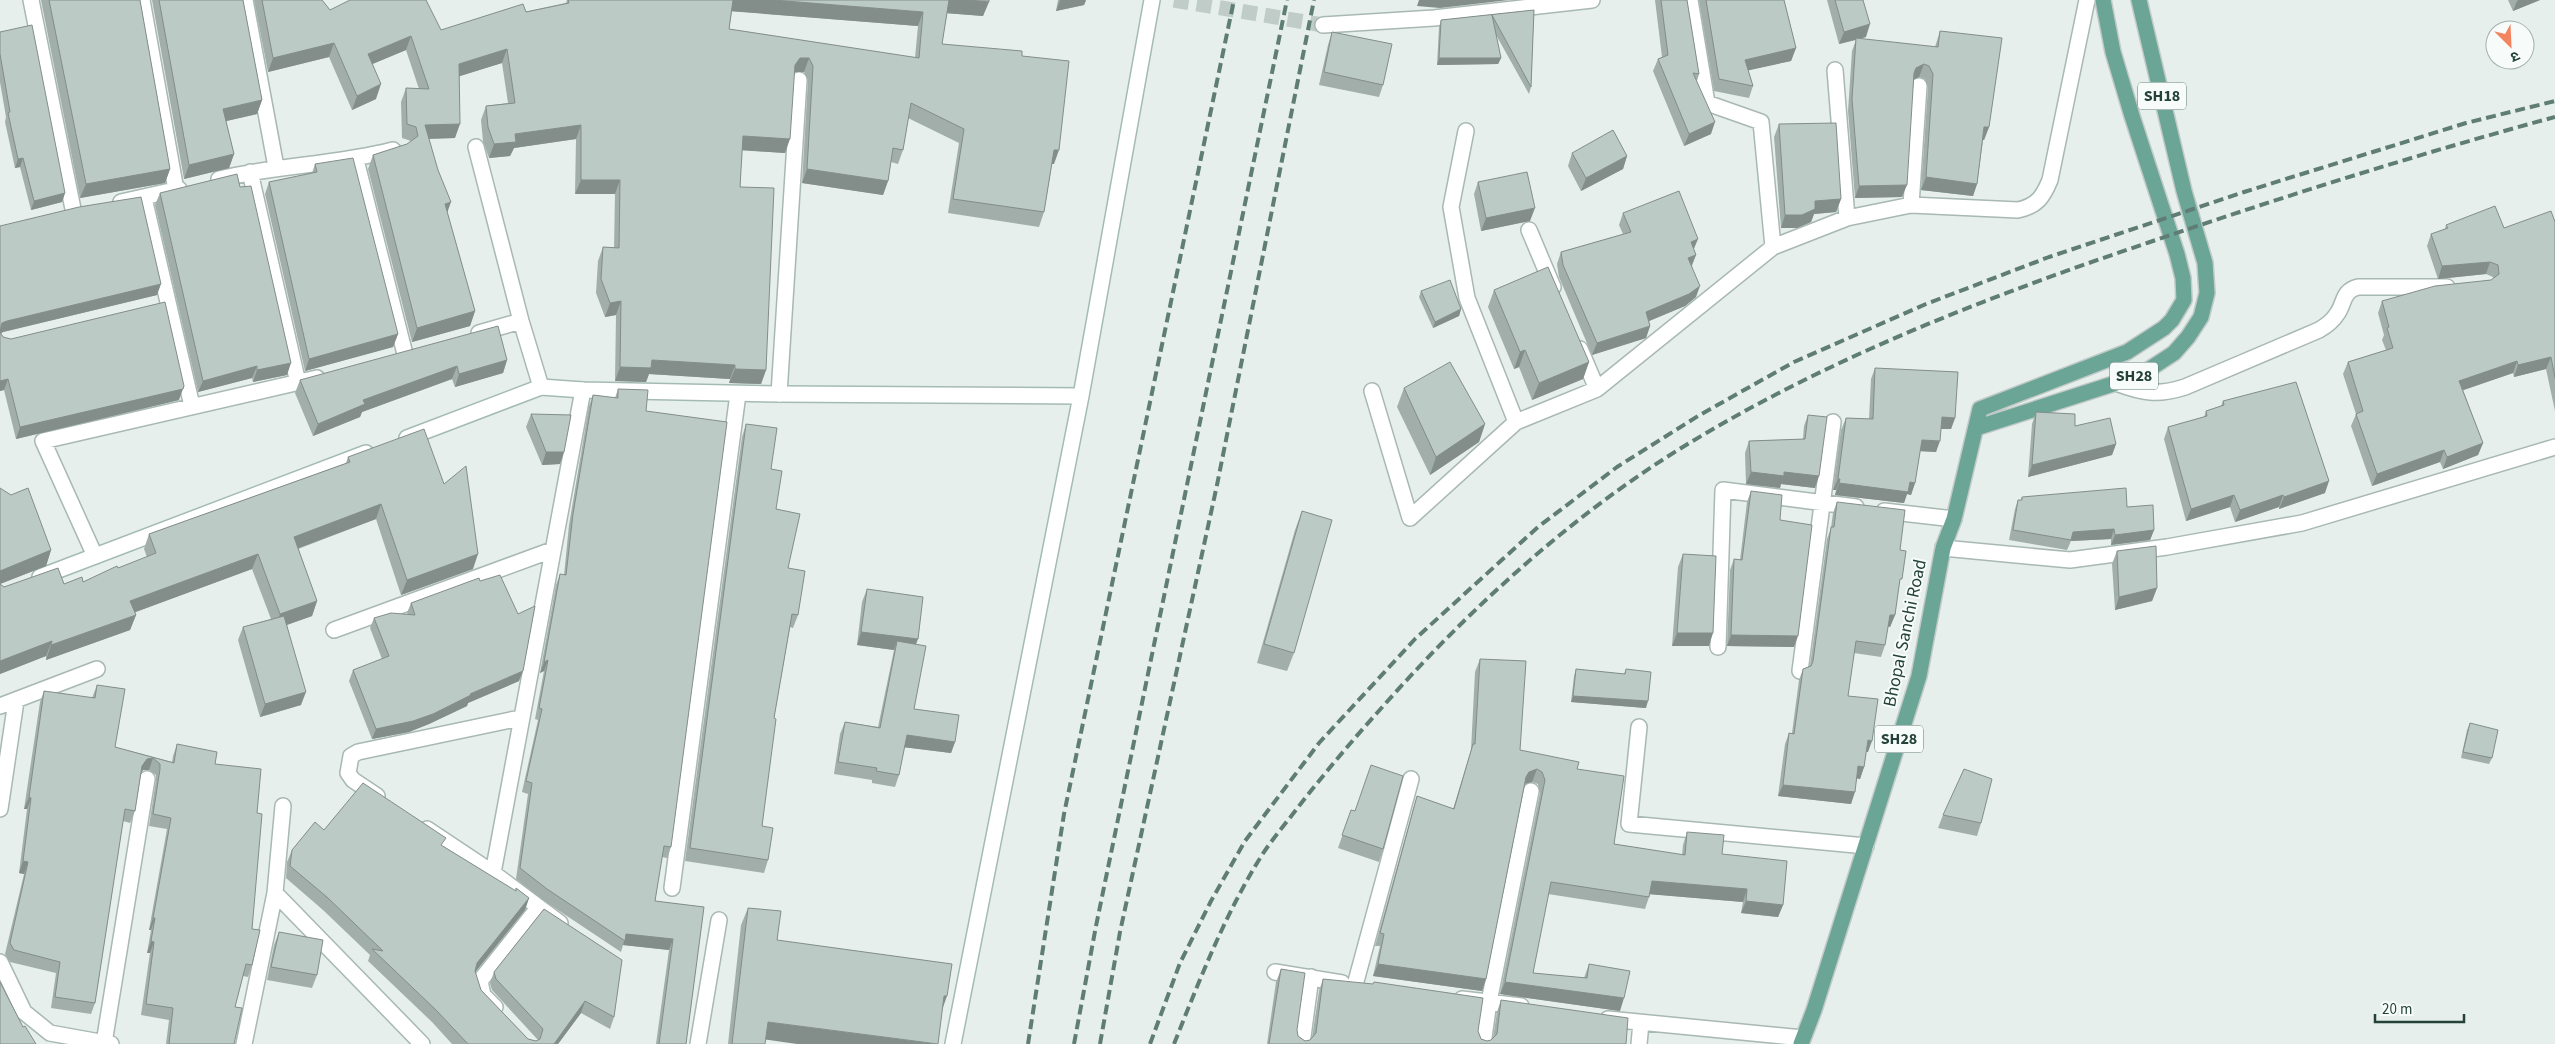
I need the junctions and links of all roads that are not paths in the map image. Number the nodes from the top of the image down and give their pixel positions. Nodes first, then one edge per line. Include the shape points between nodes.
1 (30, 0) edge
2 (142, 0) edge
3 (245, 0) edge
4 (1152, 0) edge
5 (1592, 0) edge
6 (1690, 0) edge
7 (2087, 0) edge
8 (2103, 0) edge
9 (2139, 0) edge
10 (1323, 24) tunnel mouth
11 (1835, 70) dead end
12 (798, 80) edge
13 (1919, 86) dead end
14 (1466, 131) dead end
15 (404, 147) edge
16 (476, 148) dead end
17 (356, 160) junction
18 (276, 167) junction
19 (250, 172) junction
20 (176, 190) junction
21 (144, 198) junction
22 (109, 204) edge
23 (1911, 205) junction
24 (91, 206) edge
25 (73, 209) junction
26 (55, 214) edge
27 (1847, 218) junction
28 (1529, 230) dead end
29 (2199, 244) joint
30 (1773, 247) junction
31 (2466, 285) edge
32 (1559, 301) edge
33 (168, 302) junction
34 (149, 307) edge
35 (521, 320) junction
36 (467, 336) edge
37 (1574, 336) edge
38 (422, 349) edge
39 (404, 354) junction
40 (387, 359) edge
41 (333, 373) edge
42 (298, 383) junction
43 (2116, 383) junction
44 (541, 387) junction
45 (1597, 389) junction
46 (582, 390) junction
47 (1372, 391) dead end
48 (738, 394) junction
49 (779, 394) junction
50 (1081, 396) junction
51 (192, 406) junction
52 (1516, 422) junction
53 (1833, 422) dead end
54 (1976, 428) junction
55 (2555, 447) edge
56 (1823, 503) junction
57 (1954, 519) junction
58 (1943, 548) junction
59 (552, 550) junction
60 (95, 556) junction
61 (26, 583) edge
62 (334, 630) dead end
63 (1718, 646) dead end
64 (97, 669) dead end
65 (1800, 671) dead end
66 (16, 701) junction
67 (0, 706) edge
68 (520, 718) junction
69 (1639, 727) dead end
70 (147, 779) dead end
71 (1411, 779) dead end
72 (1531, 790) dead end
73 (386, 802) edge
74 (283, 806) dead end
75 (0, 810) edge
76 (411, 818) edge
77 (1866, 846) junction
78 (493, 873) junction
79 (672, 888) dead end
80 (275, 893) junction
81 (538, 908) junction
82 (719, 920) dead end
83 (571, 930) edge
84 (0, 962) edge
85 (1275, 972) dead end
86 (1311, 977) junction
87 (1355, 985) junction
88 (1374, 987) edge
89 (1451, 997) edge
90 (1489, 1002) junction
91 (1537, 1009) edge
92 (503, 1016) edge
93 (1594, 1017) edge
94 (1642, 1024) junction
95 (1802, 1041) edge
96 (107, 1043) edge
97 (244, 1044) edge
98 (422, 1044) edge
99 (698, 1044) edge
100 (953, 1044) edge
101 (1302, 1044) edge
102 (1484, 1044) edge
103 (1639, 1044) edge

1 - 25 street
2 - 20 street
3 - 18 street
4 - 50 street
5 - 10 street via 1434,18
6 - 30 street via 1707,103 1761,122
7 - 23 street via 2050,180 2043,195 2032,207 2018,210
8 - 54 main road, Bhopal Sanchi Road via 2113,52 2177,254 2184,300 2164,328 2127,352 1980,409
9 - 29 main road, SH18
11 - 27 street
12 - 49 street
13 - 23 street
14 - 52 street via 1451,207 1465,289
15 - 17 street
16 - 35 street
17 - 18 street
17 - 39 street
18 - 19 street
19 - 20 street
19 - 42 street
20 - 21 street
21 - 22 street
21 - 33 street
23 - 27 street
24 - 25 street
25 - 26 street
27 - 30 street
28 - 32 street
29 - 43 main road, SH28 via 2205,263 2207,293 2201,317 2174,353 2148,370
30 - 45 street
31 - 43 street via 2350,289 2331,323 2185,387 2165,393 2142,392
33 - 34 street
33 - 51 street
35 - 36 street
35 - 44 street
37 - 45 street
38 - 39 street
39 - 40 street
41 - 42 street
42 - 51 street
43 - 54 main road, SH28
44 - 46 street
44 - 60 street
45 - 52 street
46 - 48 street
46 - 59 street
47 - 52 street via 1410,518
48 - 49 street
48 - 79 street
49 - 50 street
50 - 100 street
51 - 60 street via 43,440
53 - 56 street
54 - 57 main road, Bhopal Sanchi Road / SH28
55 - 58 street via 2302,522 2167,547 2070,560
56 - 57 street
56 - 63 street via 1723,490
56 - 65 street
57 - 58 main road, Bhopal Sanchi Road / SH28
58 - 77 main road, Bhopal Sanchi Road / SH28 via 1919,676
59 - 62 street
59 - 68 street
60 - 61 street
64 - 66 street
66 - 67 street
66 - 75 street
68 - 73 street via 351,756 348,773 353,780
68 - 78 street
69 - 77 street via 1629,824
70 - 96 street
71 - 87 street
72 - 90 street
74 - 80 street
76 - 78 street
77 - 95 main road, Bhopal Sanchi Road / SH28
78 - 81 street
80 - 97 street
80 - 98 street
81 - 83 street
81 - 92 street via 480,982 483,995
82 - 99 street
84 - 96 street via 24,1012 50,1033
85 - 86 street
86 - 87 street
86 - 101 street
87 - 88 street
89 - 90 street
90 - 91 street
90 - 102 street
93 - 94 street
94 - 95 street
94 - 103 street

